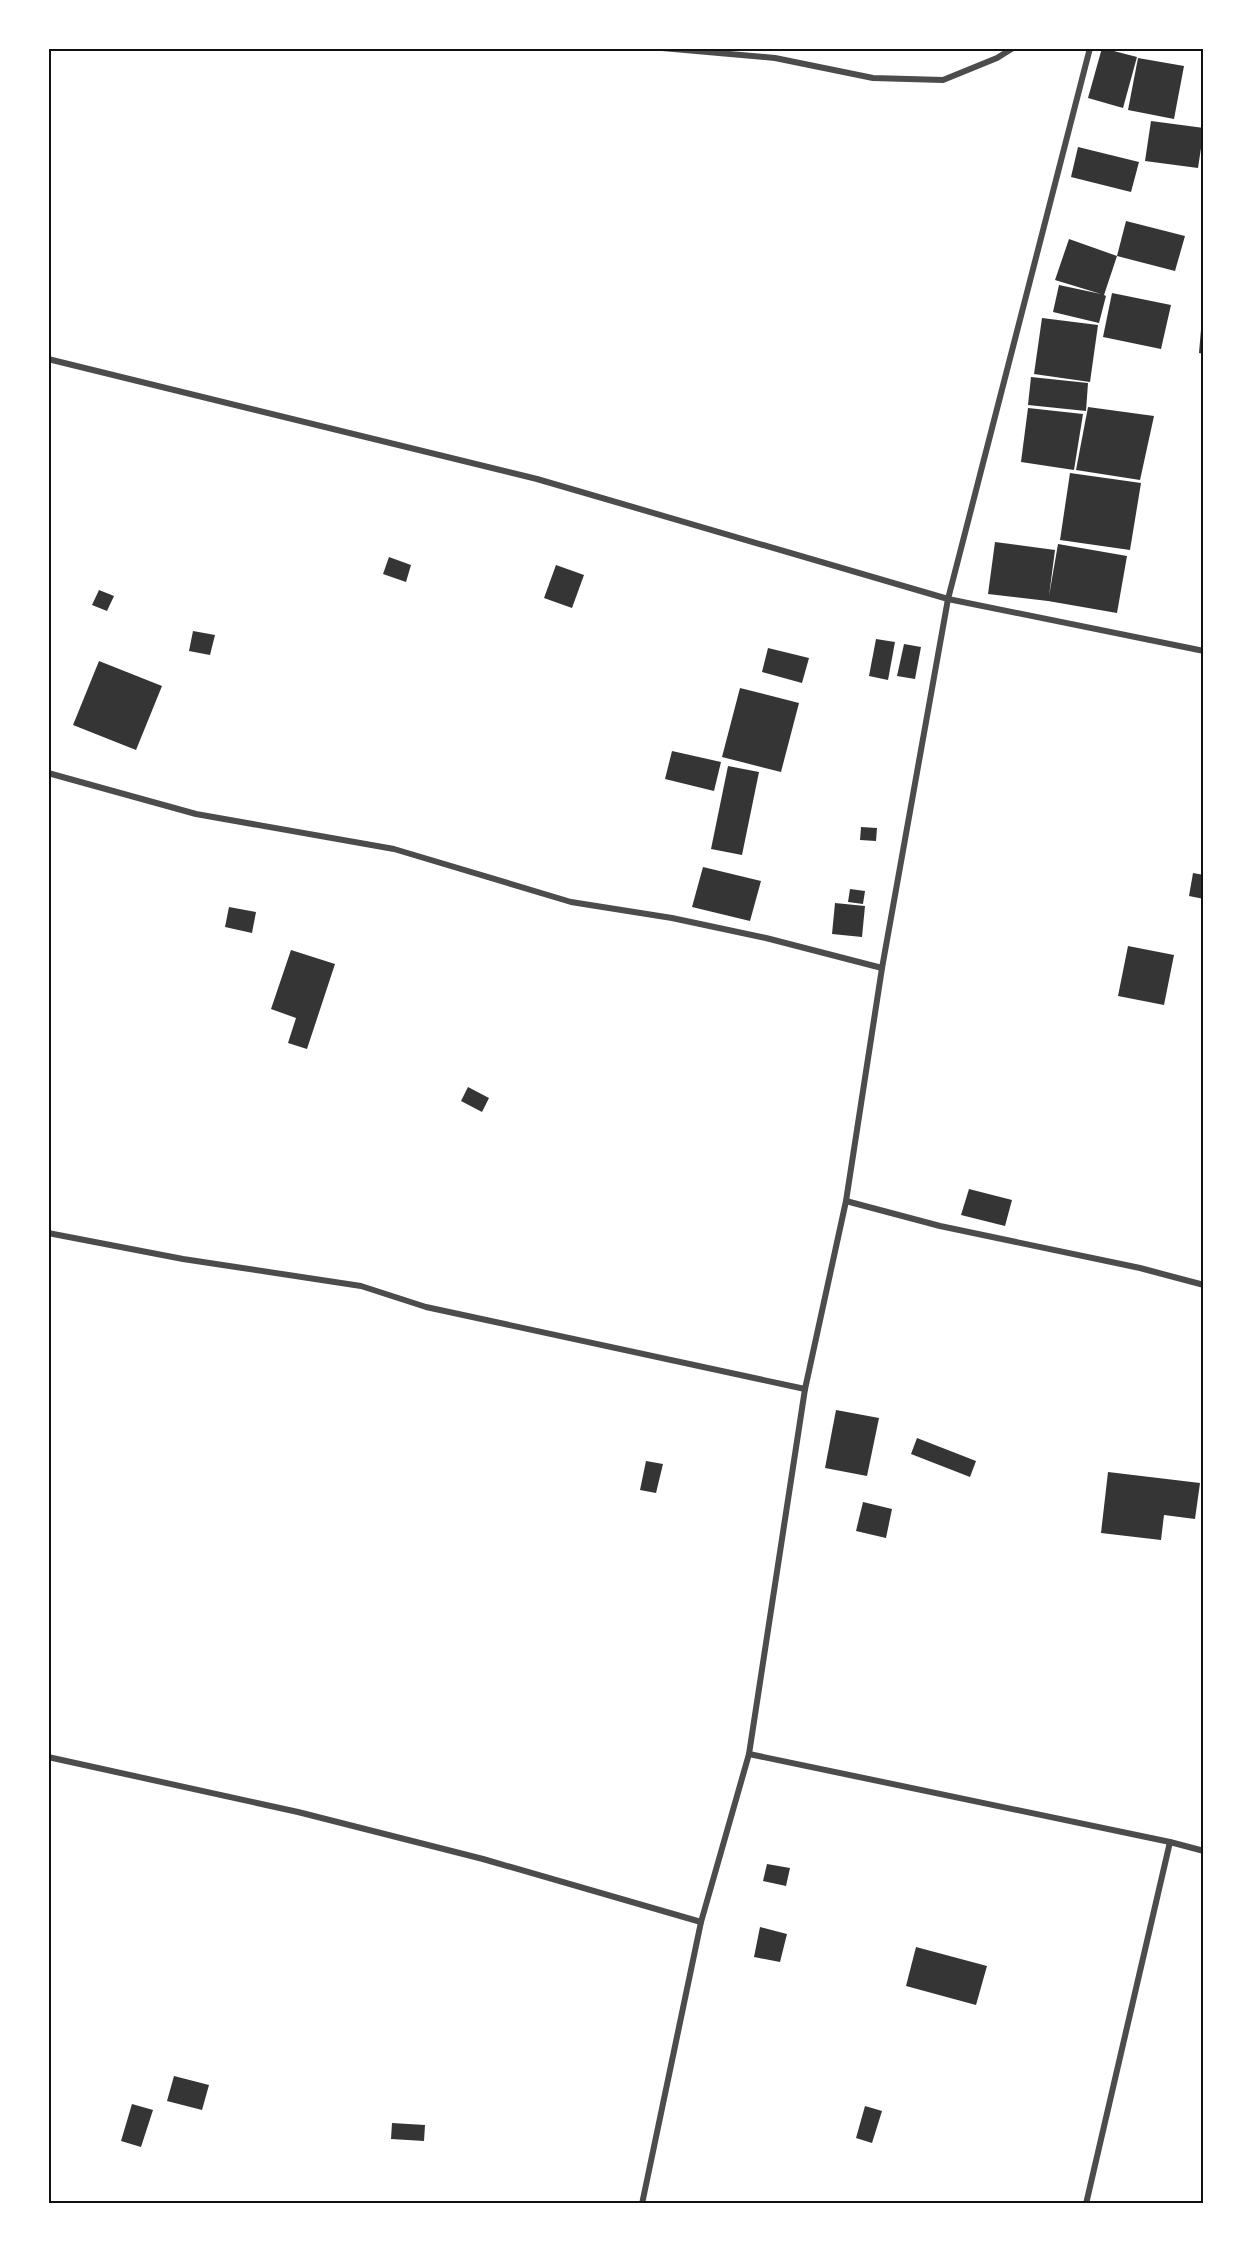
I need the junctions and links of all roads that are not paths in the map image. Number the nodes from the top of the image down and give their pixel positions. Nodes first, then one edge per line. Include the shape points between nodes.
1 (662, 48) edge
2 (1013, 48) edge
3 (1090, 48) edge
4 (48, 359) edge
5 (948, 598) junction
6 (1204, 651) edge
7 (48, 773) edge
8 (882, 968) junction
9 (846, 1201) junction
10 (48, 1233) edge
11 (1204, 1285) edge
12 (805, 1389) junction
13 (749, 1754) junction
14 (48, 1757) edge
15 (1170, 1842) junction
16 (1204, 1851) edge
17 (701, 1922) junction
18 (642, 2204) edge
19 (1086, 2204) edge

1 - 2 street via 775,58 873,78 943,80
3 - 5 street
4 - 5 street via 537,479
5 - 6 street
5 - 8 street
7 - 8 street via 196,814 394,849 571,902 672,918
8 - 9 street
9 - 11 street
9 - 12 street
10 - 12 street via 183,1259 361,1286 426,1307
12 - 13 street
13 - 15 street
13 - 17 street
14 - 17 street via 298,1812 483,1859
15 - 16 street
15 - 19 street
17 - 18 street

